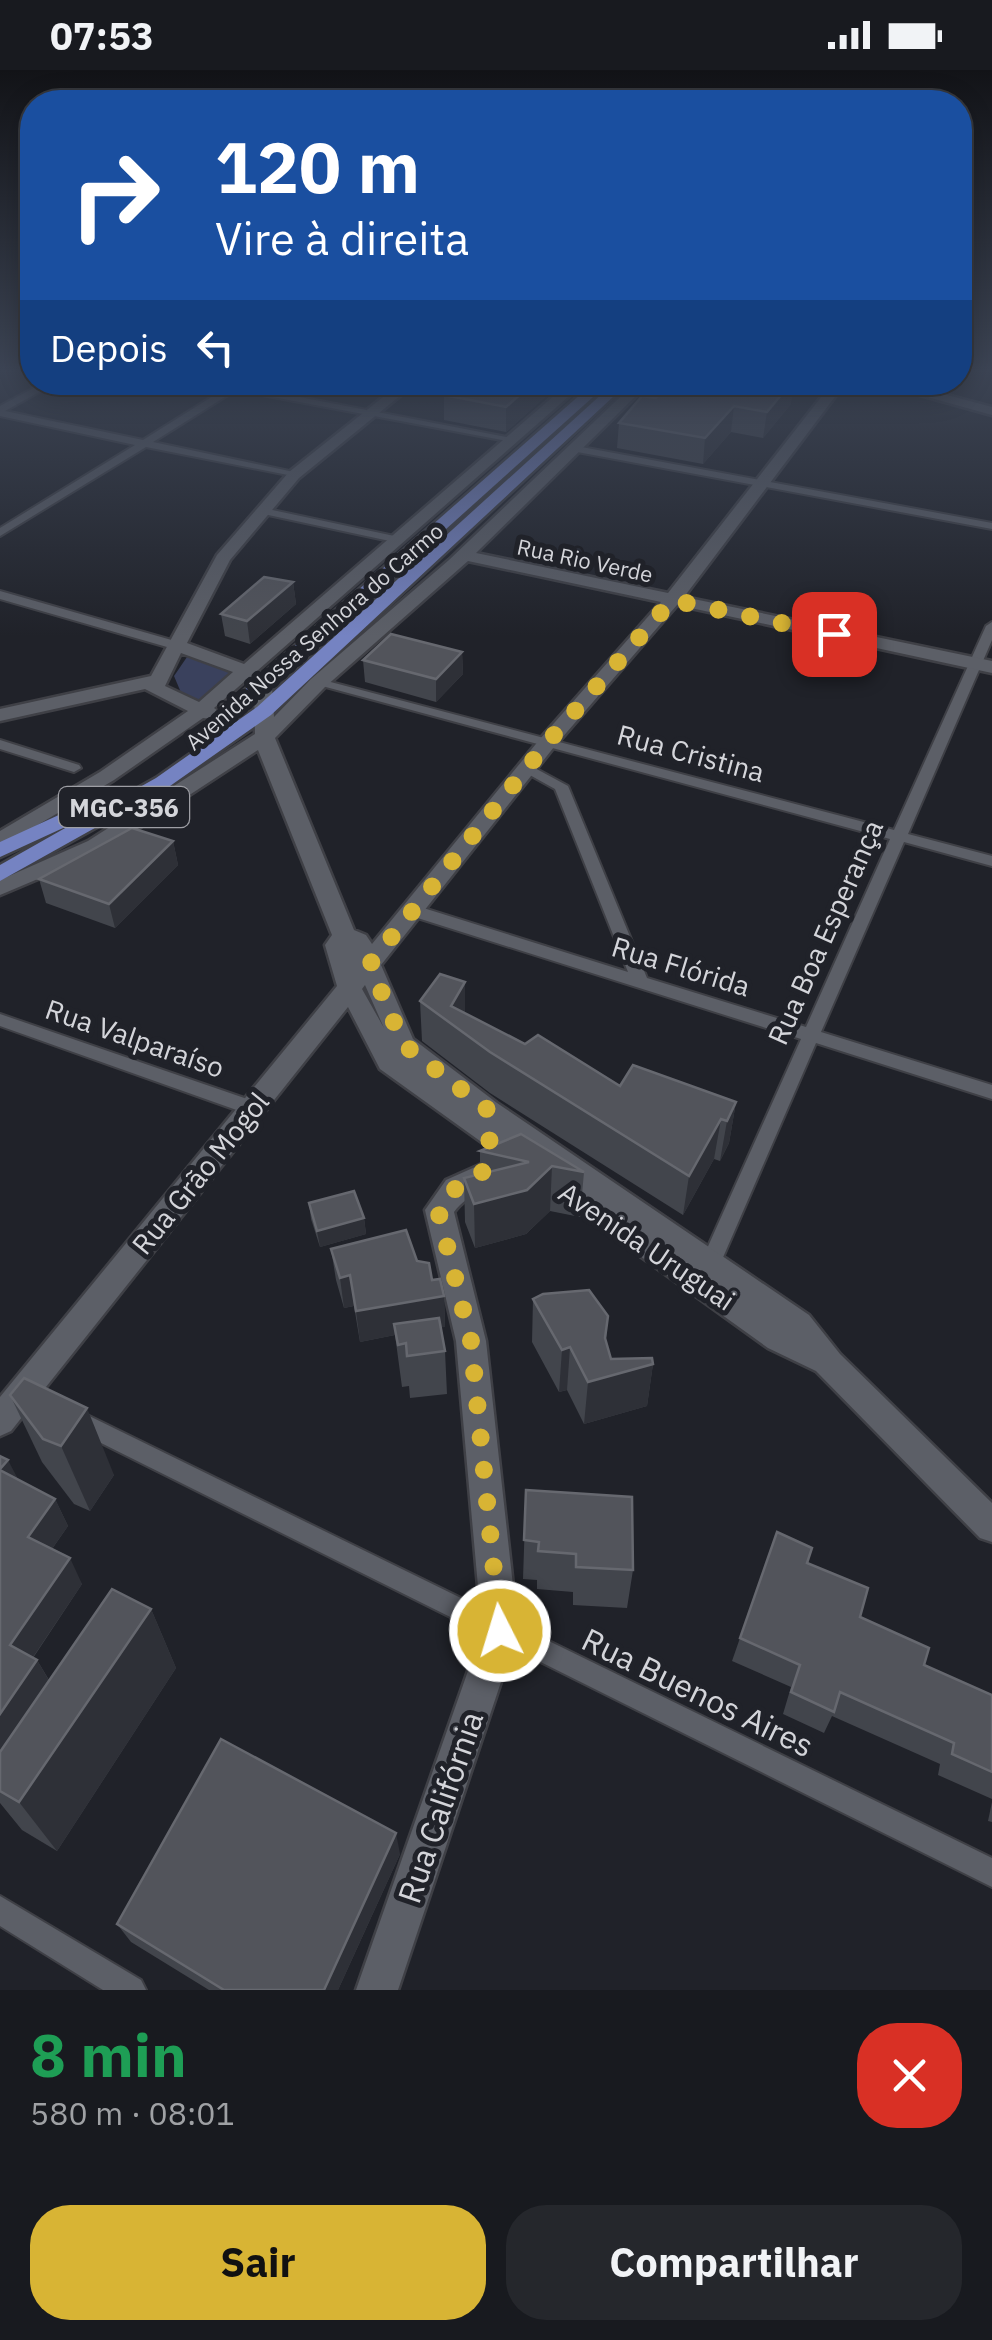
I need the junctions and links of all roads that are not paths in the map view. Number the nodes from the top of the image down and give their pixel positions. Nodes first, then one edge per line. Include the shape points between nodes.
1 (122, 458) edge
2 (214, 458) edge
3 (317, 458) edge
4 (491, 458) edge
5 (519, 458) edge
6 (548, 458) edge
7 (566, 458) edge
8 (626, 458) edge
9 (780, 458) edge
10 (294, 475) junction
11 (762, 481) junction
12 (464, 507) junction
13 (263, 511) junction
14 (992, 526) edge
15 (0, 533) edge
16 (398, 540) junction
17 (416, 550) junction
18 (455, 552) junction
19 (0, 595) edge
20 (392, 597) junction
21 (672, 600) junction
22 (992, 626) edge
23 (181, 653) junction
24 (985, 666) edge
25 (244, 670) junction
26 (318, 683) junction
27 (158, 687) junction
28 (263, 687) junction
29 (203, 708) junction
30 (264, 712) junction
31 (0, 714) edge
32 (231, 724) junction
33 (170, 733) junction
34 (266, 736) junction
35 (547, 743) junction
36 (0, 744) edge
37 (238, 754) junction
38 (276, 765) junction
39 (74, 768) dead end
40 (526, 769) junction
41 (899, 836) junction
42 (0, 840) edge
43 (0, 850) edge
44 (992, 861) edge
45 (0, 874) edge
46 (0, 888) edge
47 (405, 918) junction
48 (351, 937) junction
49 (370, 964) junction
50 (641, 984) junction
51 (350, 988) junction
52 (0, 1020) edge
53 (808, 1033) junction
54 (992, 1092) edge
55 (252, 1108) junction
56 (489, 1124) junction
57 (525, 1163) junction
58 (482, 1173) junction
59 (711, 1262) junction
60 (829, 1364) junction
61 (30, 1397) edge
62 (0, 1420) edge
63 (992, 1526) edge
64 (500, 1631) junction
65 (992, 1872) edge
66 (0, 1910) edge
67 (131, 1990) edge
68 (377, 1990) edge

1 - 15 street
2 - 10 street
3 - 10 street
4 - 16 street, Avenida Nossa Senhora do Carmo / MGC-356
5 - 12 main road, Avenida Nossa Senhora do Carmo / MGC-356
6 - 18 main road, Avenida Nossa Senhora do Carmo / MGC-356
7 - 18 street, Avenida Nossa Senhora do Carmo / MGC-356
8 - 11 street
9 - 11 street, Rua Grão Mogol
10 - 13 street
11 - 14 street
11 - 21 street, Rua Grão Mogol
12 - 17 main road, Avenida Nossa Senhora do Carmo / MGC-356
12 - 18 main road via 442,538
13 - 16 street
13 - 23 street via 223,558
16 - 17 main road
16 - 25 street, Avenida Nossa Senhora do Carmo / MGC-356
17 - 20 main road via 416,561
17 - 28 main road, Avenida Nossa Senhora do Carmo / MGC-356
18 - 20 main road, Avenida Nossa Senhora do Carmo / MGC-356
18 - 21 street, Rua Rio Verde
18 - 26 street, Avenida Nossa Senhora do Carmo / MGC-356
19 - 23 street
20 - 30 main road, Avenida Nossa Senhora do Carmo / MGC-356
21 - 24 street, Rua Rio Verde
21 - 35 street, Rua Grão Mogol
22 - 24 street, Rua Boa Esperança
23 - 25 street
23 - 27 street
24 - 41 street, Rua Boa Esperança
25 - 28 street
25 - 29 street, Avenida Nossa Senhora do Carmo / MGC-356
26 - 34 street, Avenida Nossa Senhora do Carmo / MGC-356
26 - 35 street, Rua Cristina
27 - 29 street
27 - 31 street
27 - 33 street via 175,721
28 - 30 street, Avenida Uruguai
28 - 32 main road, Avenida Nossa Senhora do Carmo / MGC-356
29 - 32 street
29 - 33 street, Avenida Nossa Senhora do Carmo / MGC-356
30 - 32 main road, Avenida Nossa Senhora do Carmo / MGC-356
30 - 34 street, Avenida Uruguai
32 - 34 street
32 - 43 main road, Avenida Nossa Senhora do Carmo / MGC-356 via 149,775
32 - 45 main road, Avenida Nossa Senhora do Carmo / MGC-356 via 134,800
33 - 42 street, Avenida Nossa Senhora do Carmo / MGC-356
34 - 37 street, Avenida Nossa Senhora do Carmo / MGC-356
34 - 38 street, Avenida Uruguai
35 - 40 street, Rua Grão Mogol
35 - 41 street, Rua Cristina
36 - 39 street
37 - 38 street via 260,754
37 - 46 street, Avenida Nossa Senhora do Carmo / MGC-356 via 96,846
38 - 48 street, Avenida Uruguai
40 - 47 street, Rua Grão Mogol
40 - 50 street via 561,786
41 - 44 street, Rua Cristina
41 - 53 street, Rua Boa Esperança
47 - 48 street
47 - 49 street, Rua Grão Mogol
47 - 50 street, Rua Flórida
48 - 49 street, Avenida Uruguai
48 - 51 street, Avenida Uruguai via 337,945
49 - 51 street, Rua Grão Mogol
49 - 56 street, Avenida Uruguai via 403,1044
50 - 53 street, Rua Flórida
51 - 55 street, Rua Grão Mogol
51 - 56 street, Avenida Uruguai via 388,1062
52 - 55 street, Rua Valparaíso
53 - 54 street, Rua Flórida
53 - 59 street, Rua Boa Esperança
55 - 61 street, Rua Grão Mogol
56 - 57 street, Avenida Uruguai
56 - 58 street
56 - 59 street, Avenida Uruguai
57 - 58 street
57 - 60 street, Avenida Uruguai via 778,1339
58 - 64 street, Rua Califórnia via 456,1188 438,1210 471,1341
59 - 60 street, Avenida Uruguai via 798,1324
60 - 63 street, Avenida Uruguai
61 - 62 street, Rua Grão Mogol
61 - 64 street, Rua Buenos Aires
64 - 65 street, Rua Buenos Aires
64 - 68 street, Rua Califórnia
66 - 67 street

